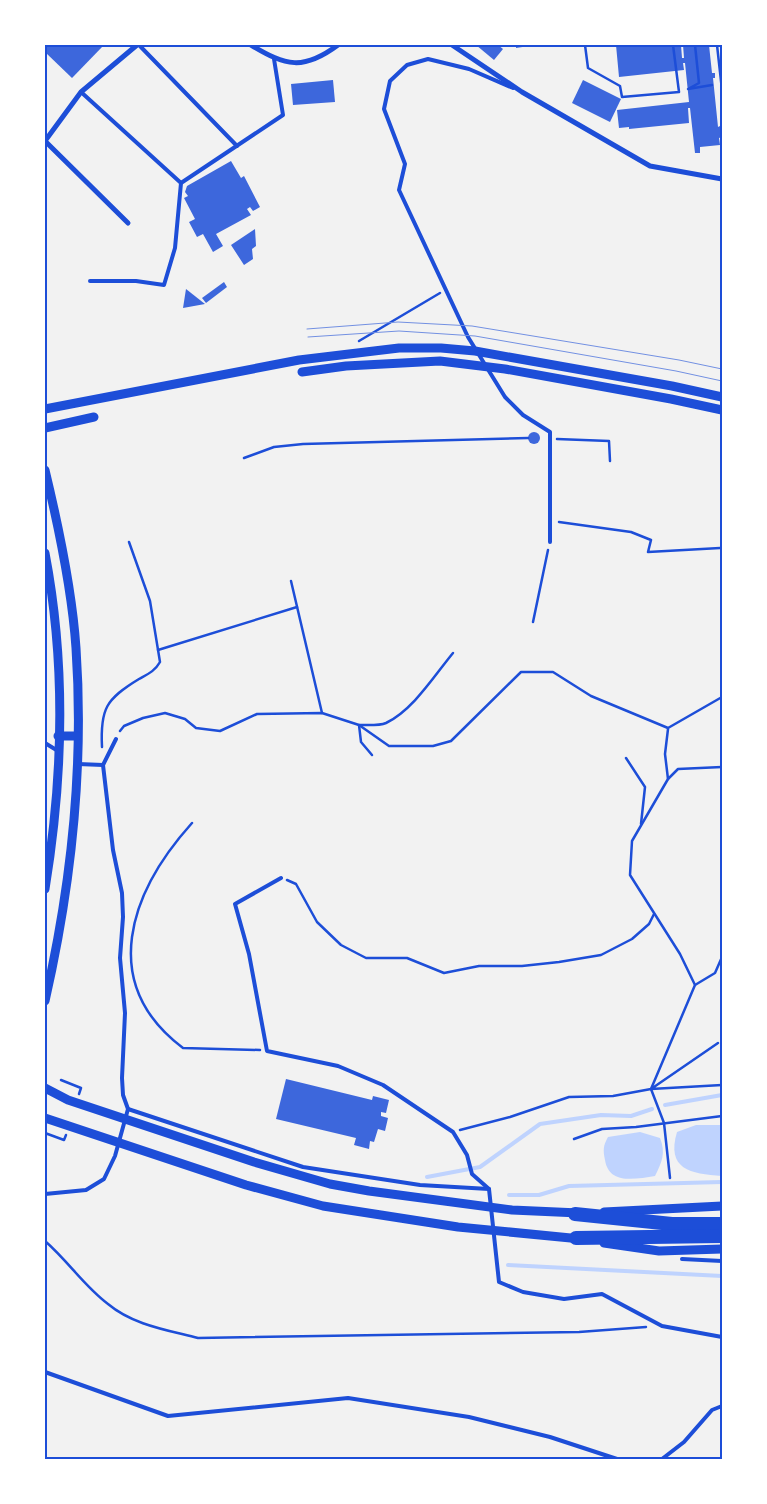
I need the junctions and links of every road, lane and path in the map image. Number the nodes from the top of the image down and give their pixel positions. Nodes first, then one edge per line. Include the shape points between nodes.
1 (138, 45) edge
2 (251, 45) edge
3 (338, 45) edge
4 (452, 45) edge
5 (585, 45) edge
6 (673, 45) edge
7 (695, 45) edge
8 (717, 45) edge
9 (274, 59) junction
10 (712, 85) dead end
11 (722, 90) edge
12 (81, 92) junction
13 (522, 92) junction
14 (46, 141) edge
15 (237, 146) junction
16 (722, 179) edge
17 (181, 183) junction
18 (128, 223) dead end
19 (90, 281) dead end
20 (446, 290) junction
21 (354, 344) dead end
22 (302, 372) dead end
23 (722, 397) edge
24 (45, 409) edge
25 (722, 410) edge
26 (94, 417) dead end
27 (45, 428) edge
28 (528, 438) dead end
29 (550, 439) junction
30 (244, 458) dead end
31 (610, 460) dead end
32 (45, 470) edge
33 (550, 521) junction
34 (129, 542) dead end
35 (550, 542) joint
36 (720, 548) dead end
37 (45, 553) edge
38 (291, 581) dead end
39 (297, 606) junction
40 (533, 622) dead end
41 (158, 650) junction
42 (453, 653) dead end
43 (722, 697) edge
44 (322, 713) junction
45 (359, 725) junction
46 (668, 728) junction
47 (58, 736) junction
48 (77, 736) junction
49 (116, 739) joint
50 (45, 743) edge
51 (58, 751) junction
52 (372, 755) dead end
53 (626, 758) dead end
54 (76, 764) junction
55 (104, 766) junction
56 (722, 767) edge
57 (668, 780) junction
58 (192, 823) dead end
59 (641, 826) junction
60 (281, 878) joint
61 (45, 890) edge
62 (654, 914) junction
63 (722, 956) edge
64 (695, 985) junction
65 (45, 1001) edge
66 (718, 1043) dead end
67 (266, 1051) junction
68 (60, 1080) dead end
69 (722, 1085) edge
70 (45, 1088) edge
71 (81, 1088) dead end
72 (651, 1089) junction
73 (128, 1109) junction
74 (722, 1116) edge
75 (45, 1118) edge
76 (664, 1123) junction
77 (453, 1132) junction
78 (45, 1133) edge
79 (574, 1139) dead end
80 (64, 1140) dead end
81 (670, 1178) dead end
82 (489, 1189) junction
83 (45, 1194) edge
84 (722, 1206) edge
85 (575, 1214) junction
86 (722, 1224) edge
87 (722, 1236) edge
88 (576, 1238) junction
89 (45, 1241) edge
90 (722, 1249) edge
91 (682, 1259) dead end
92 (722, 1261) edge
93 (662, 1326) junction
94 (722, 1338) edge
95 (45, 1372) edge
96 (722, 1406) edge
97 (617, 1459) edge
98 (662, 1459) edge

1 - 12 street
1 - 15 lane
2 - 9 street
3 - 9 street via 317,59 295,64
4 - 13 street
5 - 6 path via 588,68 620,86 622,97 628,97 679,92
7 - 10 path via 699,83 688,89
8 - 11 path
9 - 15 lane via 282,115
12 - 14 street
12 - 17 lane
13 - 16 street via 650,166
13 - 20 lane via 469,70 428,59 407,65 390,81 384,109 405,164 398,190
14 - 18 street
15 - 17 lane
17 - 19 lane via 175,248 164,286 136,281
20 - 21 path
20 - 29 lane via 468,337 505,396 523,415 550,432
22 - 25 street via 416,361 474,365
23 - 24 street via 475,351 399,348 344,354
26 - 27 street
28 - 30 path via 303,444 274,447
29 - 31 path via 609,442
29 - 33 lane
32 - 48 street via 76,648
33 - 35 lane
33 - 36 path via 631,532 651,540 648,552
34 - 41 path via 150,601
35 - 40 path
37 - 47 street via 58,649
38 - 39 path
39 - 41 path
39 - 44 path
41 - 55 path via 160,662 155,669 116,695 103,713
42 - 45 path via 396,716 384,724
43 - 46 path
44 - 45 path
44 - 49 path via 258,714 220,731 196,728 185,719 165,713 124,726
45 - 46 path via 389,746 433,746 451,740 520,672 554,672 591,696
45 - 52 path via 361,742
46 - 57 path via 664,754
47 - 48 street
47 - 51 street
48 - 54 street
49 - 55 lane
50 - 51 lane
51 - 61 street via 56,803
53 - 59 path via 645,787
54 - 55 lane
54 - 65 street via 68,866
55 - 73 lane via 113,850 122,893 120,958 125,1013 122,1078
56 - 57 path via 678,769
57 - 59 path
58 - 67 path via 175,842 135,919 130,956 138,996 153,1022 183,1048
59 - 62 path via 632,841 630,875
60 - 62 path via 296,884 317,922 341,945 366,958 407,958 444,973 479,966 522,966 601,955 632,939 649,924
60 - 67 lane via 235,904 249,954
62 - 64 path via 680,954
63 - 64 path via 715,973
64 - 72 path
66 - 72 path
67 - 77 lane via 338,1066 383,1085
68 - 71 path
69 - 72 path
70 - 85 street via 68,1100 330,1184 512,1210
72 - 76 path
72 - 77 path via 613,1096 569,1097
73 - 82 lane via 303,1167 420,1185
73 - 83 lane via 115,1156 104,1179 86,1190
74 - 76 path
75 - 88 street via 246,1185 323,1206 458,1227
76 - 79 path via 602,1128
76 - 81 path
77 - 82 lane via 467,1156 472,1174
78 - 80 path
82 - 93 lane via 499,1282 523,1292 564,1299 602,1294
84 - 85 street
85 - 86 highway via 672,1224
87 - 88 highway
88 - 90 street via 659,1251
89 - 93 path via 109,1306 140,1323 198,1338 579,1332
91 - 92 lane
93 - 94 lane
95 - 97 lane via 168,1416 348,1398 469,1417 550,1437
96 - 98 lane via 712,1410 684,1442

